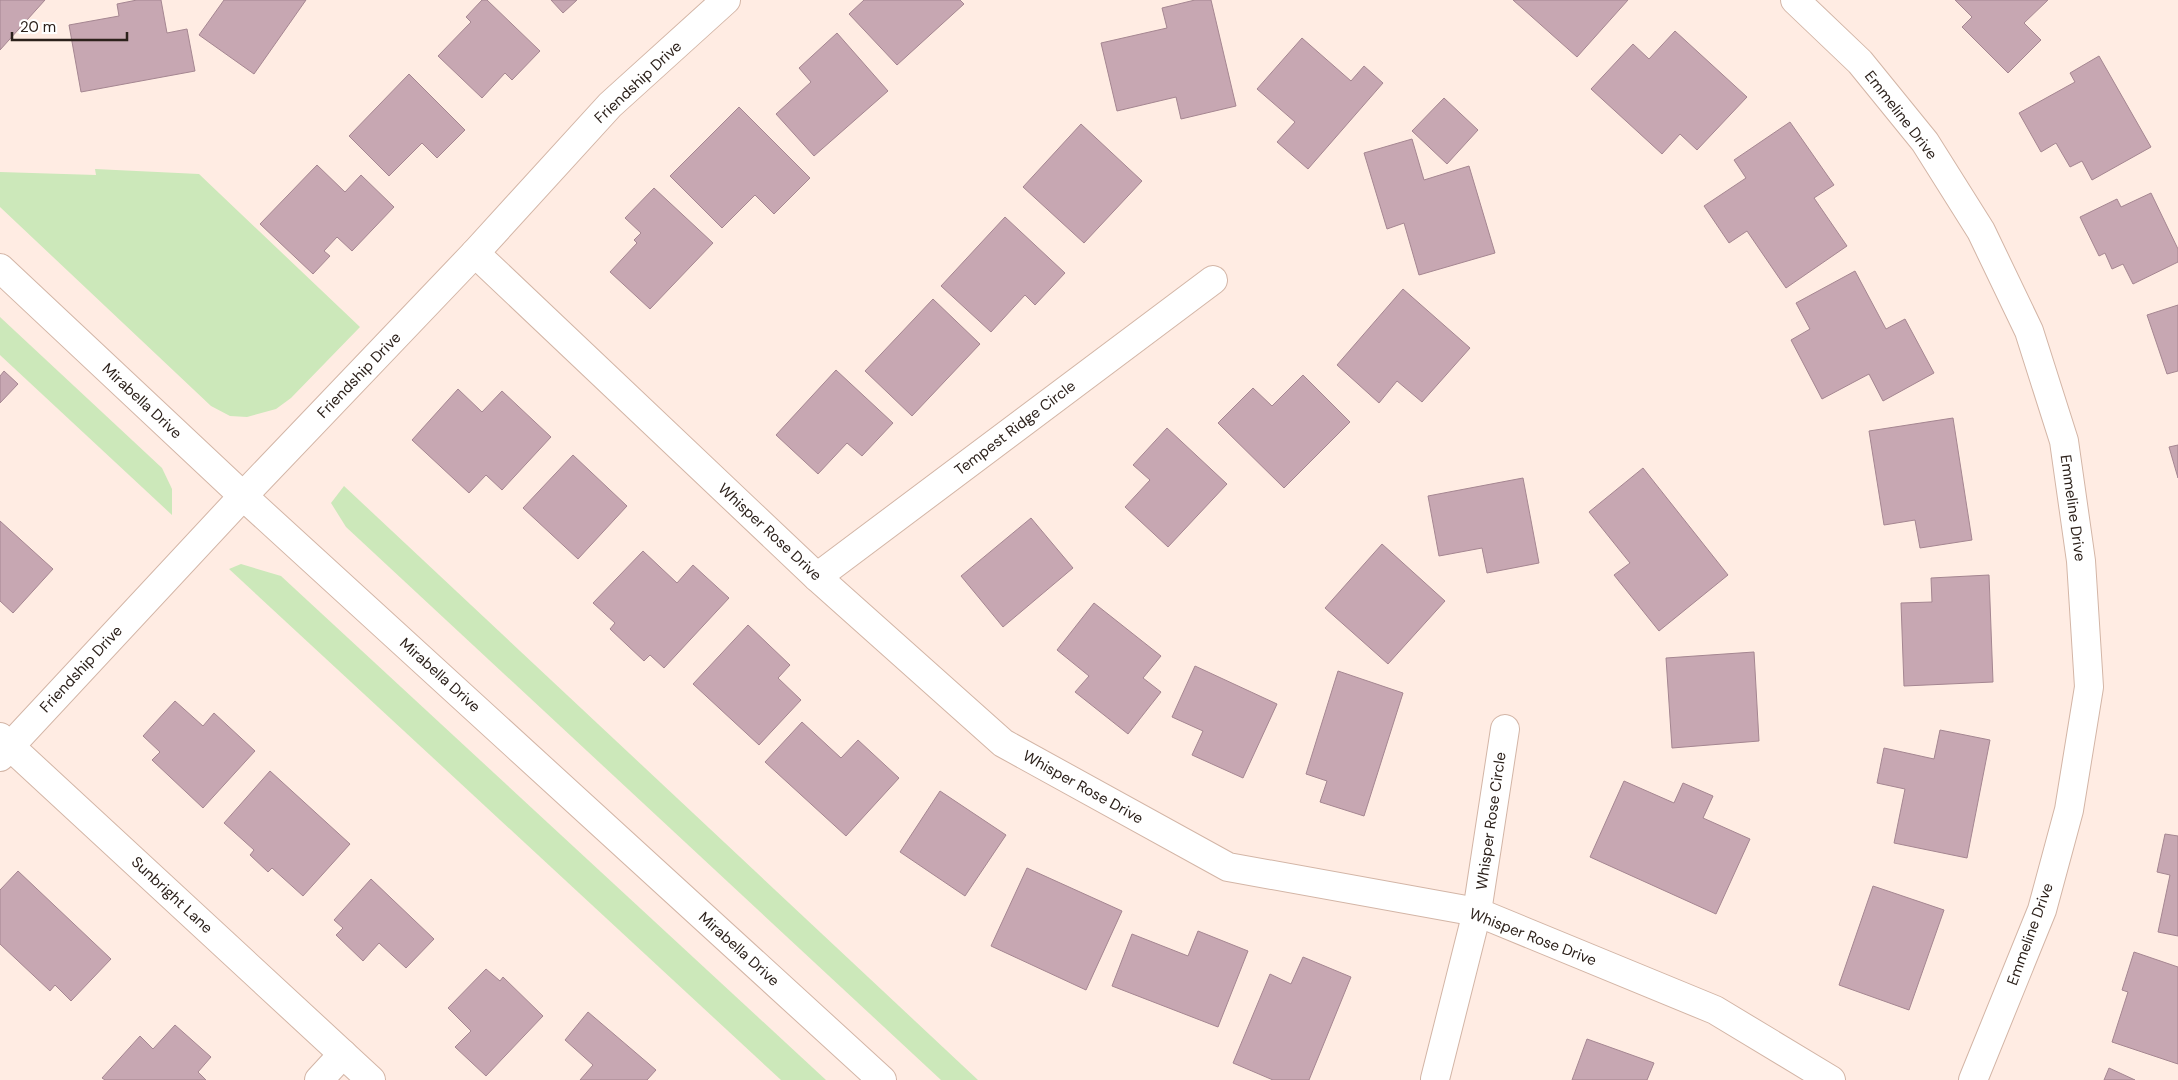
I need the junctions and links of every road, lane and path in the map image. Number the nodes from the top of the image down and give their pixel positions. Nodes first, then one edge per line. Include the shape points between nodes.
1 (726, 0) edge
2 (1795, 0) edge
3 (474, 253) junction
4 (0, 268) edge
5 (1214, 280) dead end
6 (243, 496) junction
7 (817, 577) junction
8 (1504, 729) dead end
9 (3, 747) edge
10 (1477, 912) junction
11 (343, 1054) junction
12 (1435, 1079) edge
13 (319, 1080) edge
14 (372, 1080) edge
15 (882, 1080) edge
16 (1831, 1080) edge
17 (1973, 1080) edge

1 - 3 street, Friendship Drive via 610,105
2 - 17 street, Emmeline Drive via 1860,62 1925,142 1981,231 2030,332 2064,441 2081,561 2089,686 2069,810 2042,910
3 - 6 street, Friendship Drive
3 - 7 street, Whisper Rose Drive
4 - 6 street, Mirabella Drive
5 - 7 street, Tempest Ridge Circle
6 - 9 street, Friendship Drive
6 - 15 street, Mirabella Drive
7 - 10 street, Whisper Rose Drive via 1003,743 1228,867
8 - 10 street, Whisper Rose Circle
9 - 11 street, Sunbright Lane
10 - 12 street, Whisper Rose Circle
10 - 16 street, Whisper Rose Drive via 1715,1010
11 - 13 street
11 - 14 street, Sunbright Lane

